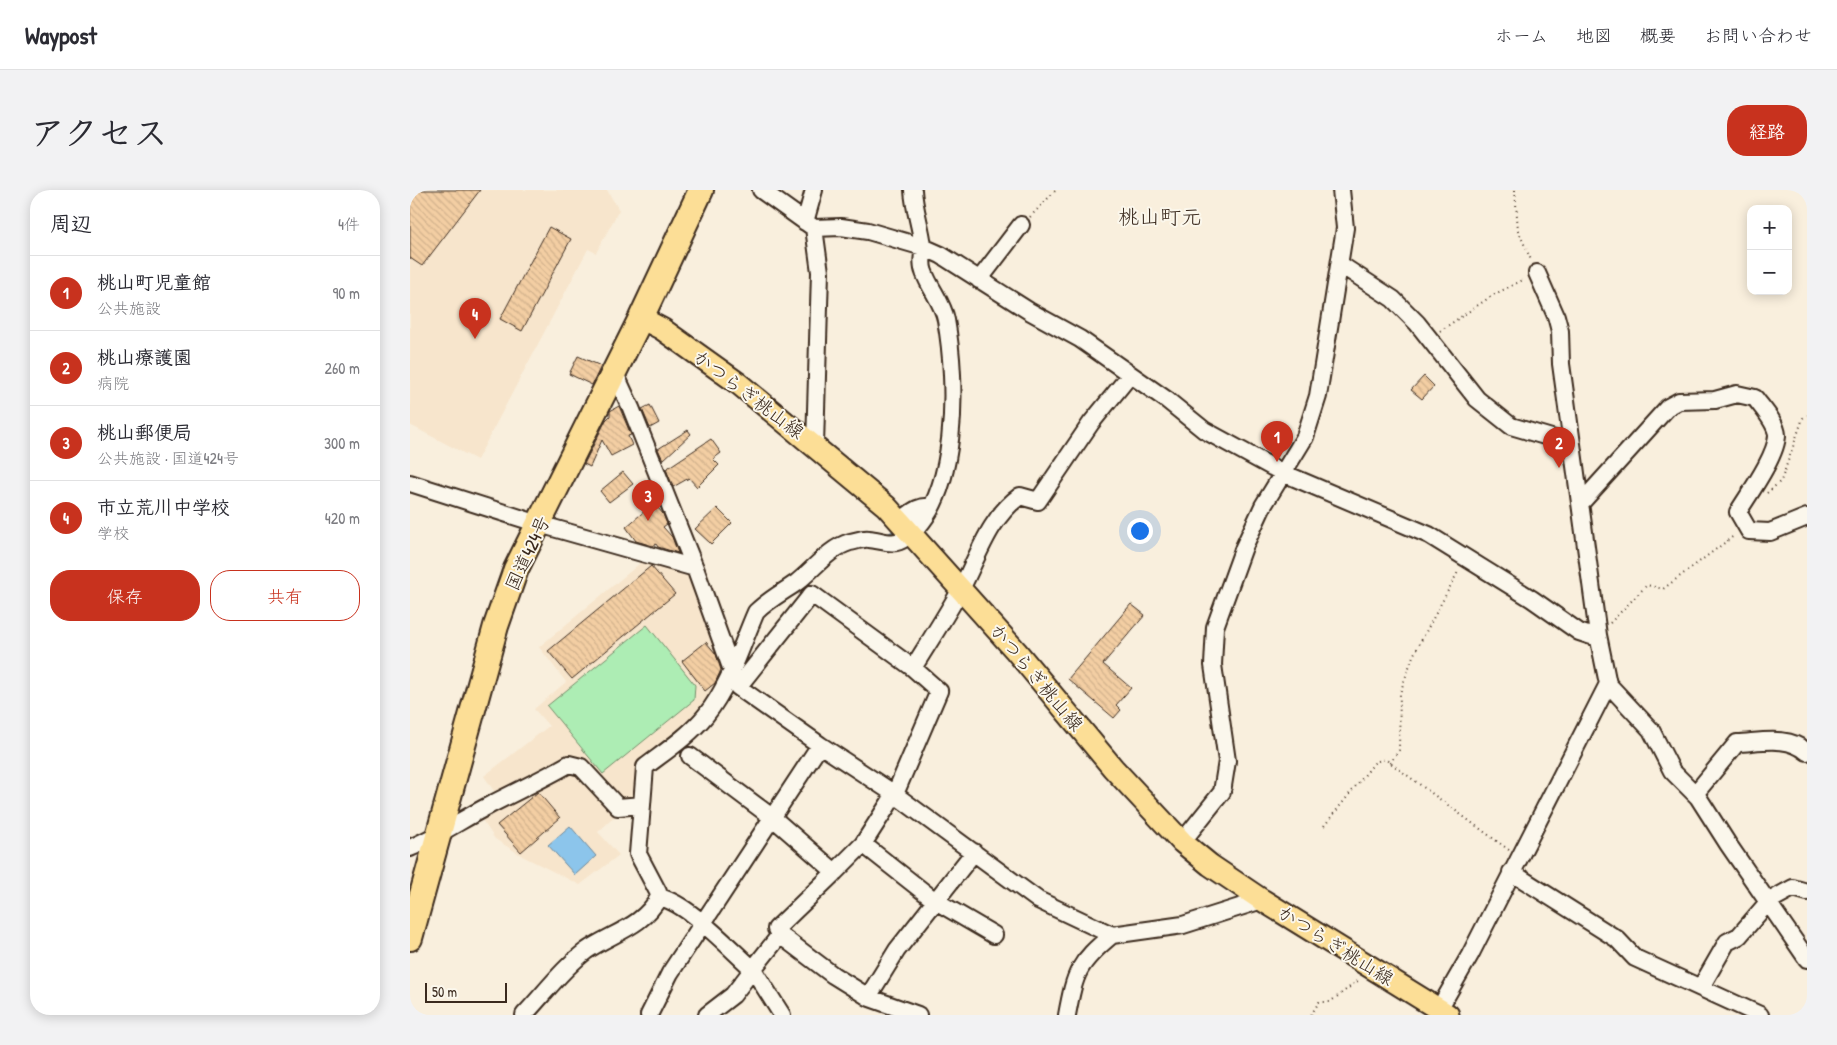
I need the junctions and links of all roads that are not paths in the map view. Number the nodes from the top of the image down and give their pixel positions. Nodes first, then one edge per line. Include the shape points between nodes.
1 (701, 190) edge
2 (761, 190) edge
3 (814, 190) edge
4 (913, 190) edge
5 (1340, 190) edge
6 (810, 225) junction
7 (1021, 225) road end
8 (923, 247) junction
9 (1341, 265) junction
10 (1537, 272) road end
11 (979, 280) junction
12 (641, 318) junction
13 (614, 371) junction
14 (1130, 375) junction
15 (1572, 444) junction
16 (815, 445) junction
17 (1283, 473) junction
18 (410, 483) edge
19 (1581, 503) junction
20 (1807, 517) edge
21 (540, 524) junction
22 (906, 527) junction
23 (696, 568) junction
24 (961, 589) junction
25 (1598, 635) junction
26 (732, 668) junction
27 (913, 668) junction
28 (1608, 684) junction
29 (738, 687) junction
30 (820, 745) junction
31 (1807, 752) edge
32 (690, 756) dead end
33 (895, 794) junction
34 (1695, 794) junction
35 (642, 805) junction
36 (773, 818) junction
37 (438, 836) junction
38 (1182, 842) junction
39 (864, 844) junction
40 (410, 848) edge
41 (974, 852) junction
42 (835, 872) junction
43 (1511, 872) junction
44 (1807, 892) edge
45 (659, 897) junction
46 (934, 900) junction
47 (1262, 900) junction
48 (1769, 901) junction
49 (703, 924) junction
50 (780, 935) junction
51 (994, 935) dead end
52 (1112, 935) junction
53 (410, 938) edge
54 (1807, 959) edge
55 (753, 969) junction
56 (1701, 987) junction
57 (868, 997) junction
58 (1435, 1010) edge
59 (1736, 1010) edge
60 (656, 1012) edge
61 (524, 1015) edge
62 (707, 1015) edge
63 (782, 1015) edge
64 (918, 1015) edge
65 (1067, 1015) edge
66 (1759, 1015) edge

1 - 12 highway, 国道424号
2 - 6 street
3 - 6 street
4 - 8 street
5 - 9 street via 1345,228
6 - 8 street via 868,231
6 - 16 street via 820,272
7 - 11 street
8 - 11 street
8 - 22 street via 924,272 946,320 953,396 946,474 924,522
9 - 15 street via 1393,299 1477,399 1511,426
9 - 17 street via 1318,396 1305,437
10 - 15 street via 1560,332
11 - 14 street via 1080,339
12 - 13 highway, 国道424号
12 - 16 main road, かつらぎ桃山線 via 662,329 739,384
13 - 21 highway, 国道424号
13 - 23 street
14 - 17 street via 1204,430
14 - 24 street via 1091,423 1038,500 1020,496 1010,503 989,531
15 - 19 street
16 - 22 main road, かつらぎ桃山線
17 - 25 street via 1412,526 1532,599 1579,632
17 - 38 street via 1244,546 1216,628 1213,665 1227,761 1222,792
18 - 21 street
19 - 20 street via 1668,407 1679,401 1715,400 1737,394 1755,398 1777,435 1768,462 1738,512 1749,531 1770,532
19 - 25 street
21 - 23 street
21 - 37 highway, 国道424号 via 516,569 496,626
22 - 24 main road, かつらぎ桃山線
22 - 26 street via 897,542 867,538 834,550 756,612
23 - 26 street
24 - 27 street
24 - 38 main road, かつらぎ桃山線 via 1113,768
25 - 28 street
26 - 29 street
26 - 35 street via 705,717 645,767
27 - 29 street via 812,594
27 - 33 street via 939,691
28 - 34 street via 1651,730 1672,771
28 - 43 street
29 - 30 street
30 - 33 street
30 - 36 street
31 - 34 street via 1787,741 1738,744
32 - 36 street
33 - 39 street
33 - 41 street
34 - 48 street
35 - 37 street via 618,807 581,767 569,764 487,806
35 - 45 street via 638,854
36 - 42 street
36 - 49 street
37 - 40 street
37 - 53 highway, 国道424号
38 - 47 main road, かつらぎ桃山線
39 - 42 street
39 - 46 street
41 - 46 street
41 - 52 street via 1038,900
42 - 50 street via 776,929
43 - 56 street via 1617,939 1634,958
43 - 58 street
44 - 48 street via 1793,888
45 - 49 street via 671,901
45 - 61 street via 633,926 584,953
46 - 51 street
46 - 57 street
47 - 52 street via 1183,925
47 - 58 main road, かつらぎ桃山線
48 - 54 street
48 - 56 street via 1739,936 1727,942
49 - 55 street
49 - 60 street via 670,973
50 - 55 street
50 - 57 street
52 - 65 street via 1090,953 1074,979
55 - 62 street via 733,995
55 - 63 street
56 - 59 street
57 - 64 street
59 - 66 street

